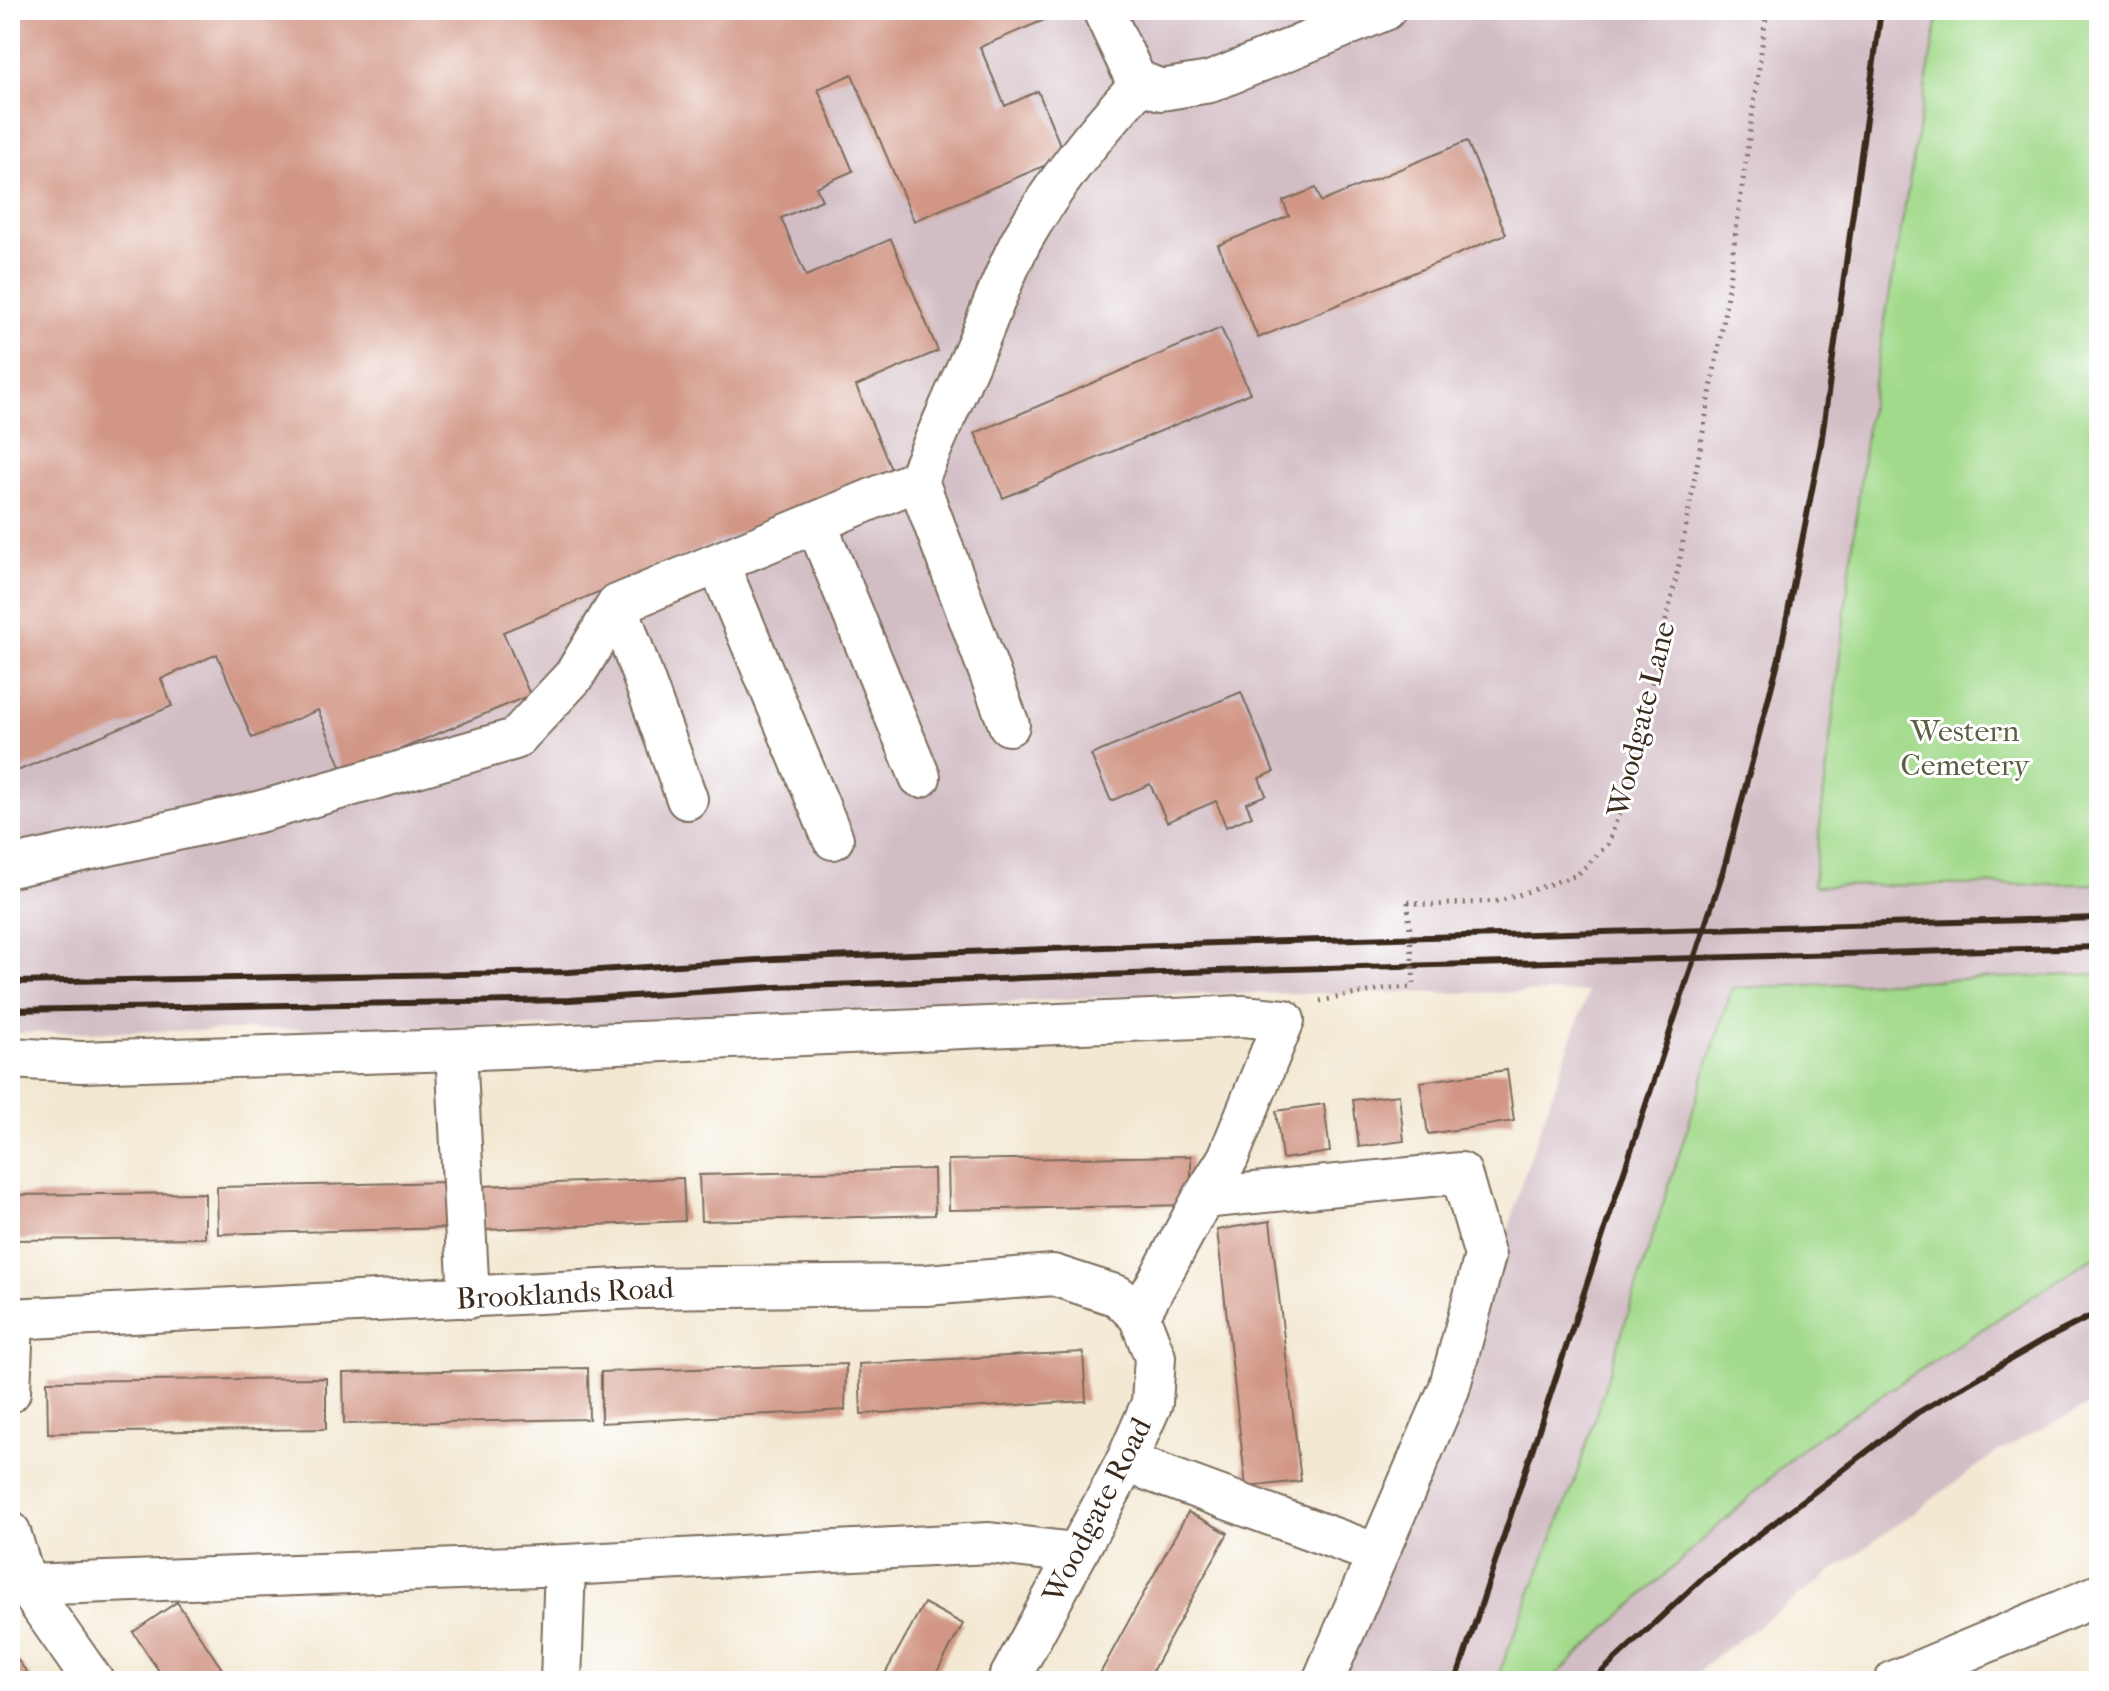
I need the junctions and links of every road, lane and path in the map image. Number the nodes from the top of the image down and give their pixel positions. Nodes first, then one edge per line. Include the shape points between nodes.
1 (1103, 10) edge
2 (1385, 10) edge
3 (1767, 10) edge
4 (1152, 86) junction
5 (918, 481) junction
6 (816, 523) junction
7 (718, 563) junction
8 (617, 605) junction
9 (1009, 725) dead end
10 (920, 777) dead end
11 (687, 799) dead end
12 (833, 839) dead end
13 (10, 867) edge
14 (1284, 1020) junction
15 (456, 1050) junction
16 (10, 1058) edge
17 (1203, 1198) junction
18 (469, 1298) junction
19 (1128, 1306) junction
20 (12, 1319) edge
21 (10, 1392) edge
22 (1126, 1462) junction
23 (10, 1532) edge
24 (1075, 1553) junction
25 (1377, 1554) junction
26 (565, 1565) junction
27 (26, 1585) junction
28 (2099, 1595) edge
29 (93, 1681) edge
30 (561, 1681) edge
31 (1008, 1681) edge
32 (1323, 1681) edge
33 (1895, 1681) edge

1 - 4 street via 1136,80
2 - 4 street via 1210,82
3 - 14 path, Woodgate Lane, bridge via 1723,323 1681,554 1625,797 1608,844 1577,875 1500,901 1408,902 1414,987 1289,1006
4 - 5 street via 1097,129 1022,239
5 - 6 street
5 - 9 street
6 - 7 street
6 - 10 street
7 - 8 street
7 - 12 street
8 - 11 street
8 - 13 street via 574,676 515,739 258,812
14 - 15 street via 1243,1016
14 - 17 street via 1228,1158
15 - 16 street via 81,1062
15 - 18 street
17 - 19 street
17 - 25 street via 1461,1173 1485,1256 1449,1389
18 - 19 street, Brooklands Road via 640,1288 926,1285 1053,1275
18 - 20 street, Brooklands Road
19 - 22 street, Woodgate Road via 1155,1357 1152,1403
20 - 21 street
22 - 24 street, Woodgate Road
22 - 25 street
23 - 27 street
24 - 26 street via 989,1543
24 - 31 street, Woodgate Road
25 - 32 street
26 - 27 street
26 - 30 street
27 - 29 street
28 - 33 street

